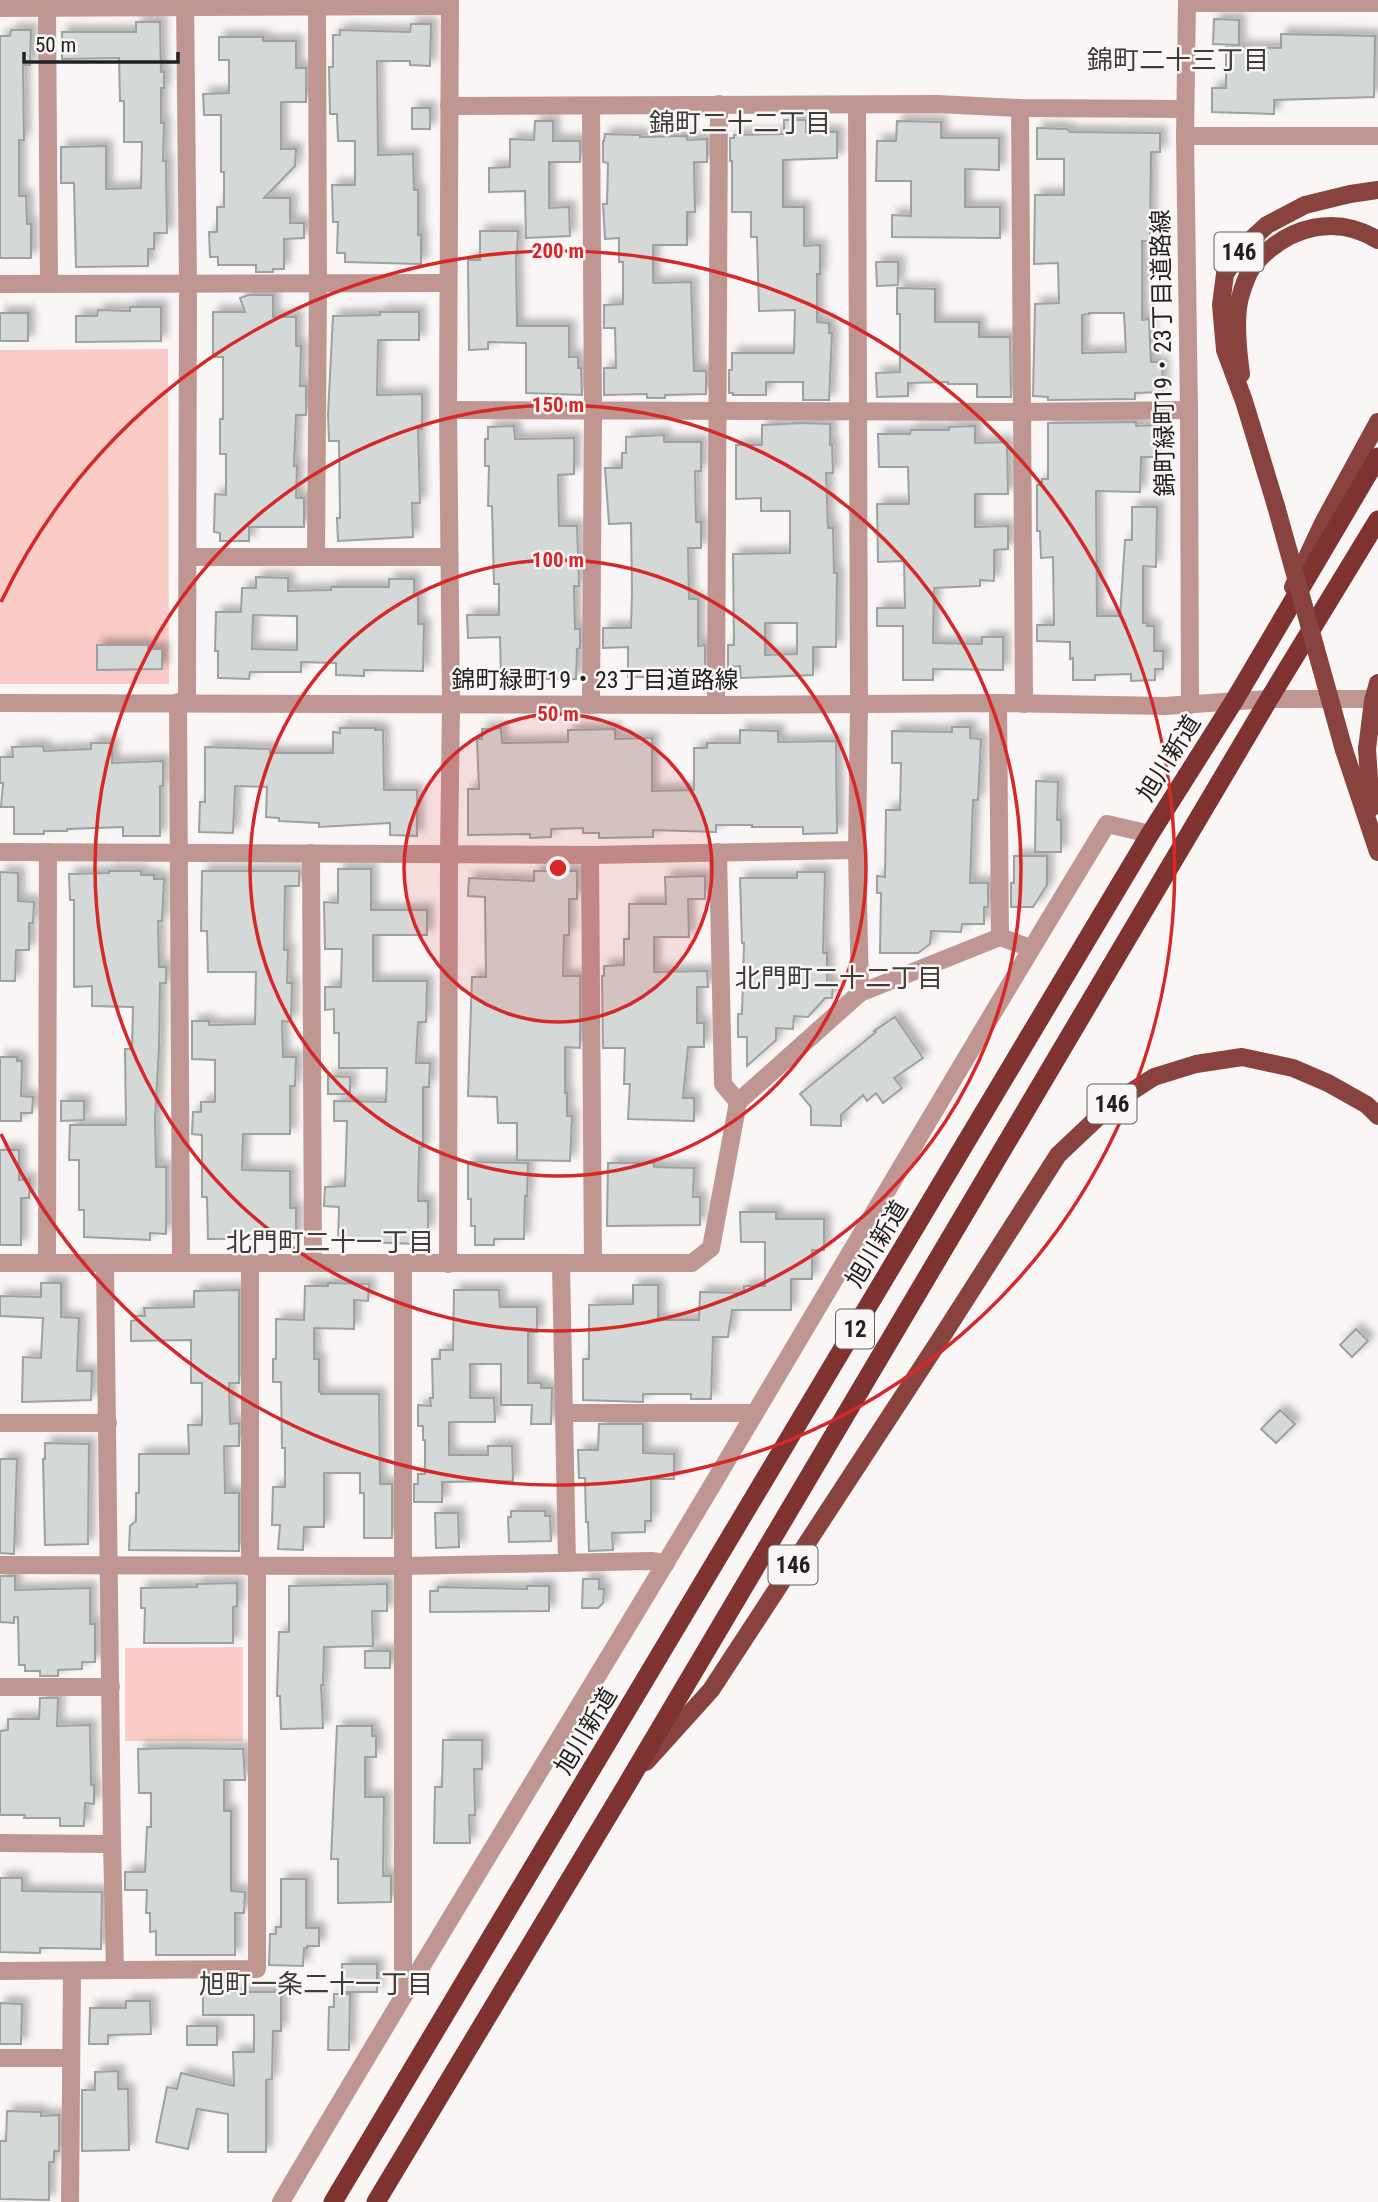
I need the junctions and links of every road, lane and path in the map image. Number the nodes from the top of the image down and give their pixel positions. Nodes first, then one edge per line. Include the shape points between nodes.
1 (1187, 1) edge
2 (185, 3) edge
3 (450, 3) edge
4 (1378, 3) edge
5 (0, 8) edge
6 (317, 8) junction
7 (47, 9) junction
8 (719, 104) junction
9 (857, 105) junction
10 (449, 106) junction
11 (591, 106) junction
12 (1020, 108) junction
13 (1185, 109) junction
14 (1378, 135) edge
15 (1185, 136) junction
16 (1378, 190) edge
17 (1378, 240) edge
18 (448, 283) junction
19 (0, 284) edge
20 (49, 284) junction
21 (318, 284) junction
22 (188, 285) junction
23 (1244, 401) junction
24 (448, 410) junction
25 (593, 410) junction
26 (1189, 410) junction
27 (717, 411) junction
28 (857, 411) junction
29 (1022, 412) junction
30 (1378, 422) edge
31 (1378, 457) edge
32 (1378, 520) edge
33 (188, 556) junction
34 (316, 557) junction
35 (449, 557) junction
36 (1266, 644) junction
37 (1378, 683) edge
38 (1269, 699) junction
39 (1378, 699) edge
40 (1234, 701) junction
41 (183, 702) junction
42 (0, 703) edge
43 (998, 703) junction
44 (451, 704) junction
45 (859, 704) junction
46 (1024, 704) junction
47 (591, 705) junction
48 (716, 705) junction
49 (1190, 705) junction
50 (1373, 833) junction
51 (1150, 834) junction
52 (857, 850) junction
53 (0, 852) edge
54 (48, 852) junction
55 (180, 852) junction
56 (718, 852) junction
57 (1378, 852) edge
58 (311, 853) junction
59 (449, 853) junction
60 (590, 855) junction
61 (1000, 937) junction
62 (1031, 948) junction
63 (860, 993) junction
64 (738, 1102) junction
65 (1378, 1116) edge
66 (180, 1262) junction
67 (0, 1263) edge
68 (47, 1263) junction
69 (313, 1263) junction
70 (593, 1263) junction
71 (105, 1264) junction
72 (250, 1264) junction
73 (403, 1264) junction
74 (448, 1264) junction
75 (561, 1265) junction
76 (564, 1413) junction
77 (755, 1413) junction
78 (0, 1423) edge
79 (108, 1423) junction
80 (567, 1563) junction
81 (666, 1563) junction
82 (0, 1565) edge
83 (110, 1566) junction
84 (404, 1566) junction
85 (254, 1567) junction
86 (0, 1687) edge
87 (111, 1687) junction
88 (629, 1781) junction
89 (0, 1843) edge
90 (112, 1844) junction
91 (115, 1969) junction
92 (72, 1970) junction
93 (0, 1971) edge
94 (408, 1987) junction
95 (0, 2058) edge
96 (71, 2058) junction
97 (70, 2202) edge
98 (281, 2202) edge
99 (334, 2202) edge
100 (376, 2202) edge

1 - 4 street
1 - 13 street, 錦町緑町19・23丁目道路線
2 - 6 street
2 - 7 street
2 - 22 street
3 - 6 street
3 - 10 street
5 - 7 street
6 - 21 street
7 - 20 street
8 - 9 street
8 - 11 street
8 - 27 street
9 - 12 street
9 - 28 street
10 - 11 street
10 - 18 street
11 - 25 street
12 - 13 street
12 - 29 street
13 - 15 street, 錦町緑町19・23丁目道路線
14 - 15 street
15 - 26 street, 錦町緑町19・23丁目道路線
16 - 23 main road, 146 via 1305,205 1267,225 1243,247 1225,274 1221,305 1225,350
17 - 23 main road, 146 via 1336,224 1309,228 1284,239 1255,262 1240,296 1237,341
18 - 21 street
18 - 24 street
19 - 20 street
20 - 22 street
21 - 22 street
21 - 34 street
22 - 33 street
23 - 50 main road, 146, bridge via 1344,750
24 - 25 street
24 - 35 street
25 - 27 street
25 - 47 street
26 - 29 street
26 - 49 street, 錦町緑町19・23丁目道路線
27 - 28 street
27 - 48 street
28 - 29 street
28 - 45 street
29 - 46 street
30 - 36 main road via 1323,523
31 - 36 highway, 旭川新道 / 12
32 - 38 highway, 12
33 - 34 street
33 - 41 street
34 - 35 street
35 - 44 street
36 - 40 highway, 旭川新道 / 12
37 - 50 main road, 146, bridge via 1367,749
38 - 39 street, 錦町緑町19・23丁目道路線
38 - 40 street, 錦町緑町19・23丁目道路線
38 - 88 highway, 12
40 - 49 street, 錦町緑町19・23丁目道路線
40 - 51 highway, 旭川新道 / 12
41 - 42 street, 錦町緑町19・23丁目道路線
41 - 44 street, 錦町緑町19・23丁目道路線
41 - 55 street
43 - 45 street, 錦町緑町19・23丁目道路線
43 - 46 street, 錦町緑町19・23丁目道路線
43 - 61 street
44 - 47 street, 錦町緑町19・23丁目道路線
44 - 59 street
45 - 48 street, 錦町緑町19・23丁目道路線
45 - 52 street
46 - 49 street, 錦町緑町19・23丁目道路線
47 - 48 street, 錦町緑町19・23丁目道路線
50 - 57 main road, 146
51 - 62 street via 1107,824
51 - 99 highway, 旭川新道 / 12
52 - 56 street
52 - 63 street
53 - 54 street
54 - 55 street
54 - 68 street
55 - 58 street
55 - 66 street
56 - 60 street
56 - 64 street via 723,1084
58 - 59 street
58 - 69 street
59 - 60 street
59 - 74 street
60 - 70 street
61 - 62 street
61 - 63 street
62 - 77 street
63 - 64 street
64 - 70 street via 711,1248 692,1264
65 - 88 main road, 146 via 1328,1083 1293,1068 1242,1057 1154,1077 1112,1104 1058,1155 711,1690
66 - 71 street
66 - 72 street
67 - 68 street
68 - 71 street
69 - 72 street
69 - 73 street
70 - 75 street
71 - 79 street
72 - 85 street
73 - 74 street
73 - 84 street
74 - 75 street
75 - 76 street
76 - 77 street
76 - 80 street
77 - 81 street
78 - 79 street
79 - 83 street
80 - 81 street
80 - 84 street
81 - 94 street
82 - 83 street
83 - 85 street
83 - 87 street
84 - 85 street
84 - 94 street via 403,1969
85 - 91 street via 257,1969
86 - 87 street
87 - 90 street
88 - 100 highway, 12
89 - 90 street
90 - 91 street
91 - 92 street
92 - 93 street
92 - 96 street
94 - 98 street
95 - 96 street
96 - 97 street

